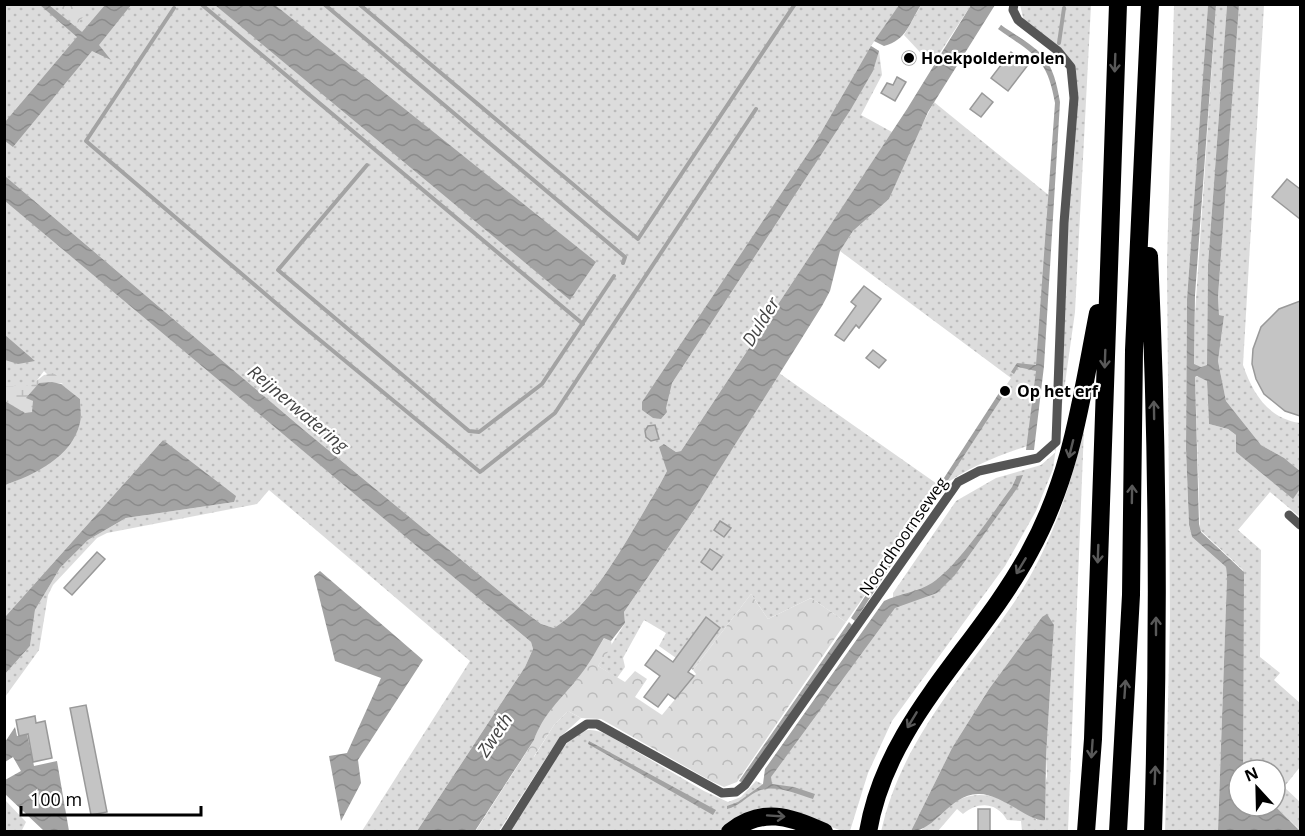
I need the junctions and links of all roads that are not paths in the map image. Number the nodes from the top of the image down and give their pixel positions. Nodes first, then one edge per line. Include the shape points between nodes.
1 (1014, 4) edge
2 (1118, 4) edge
3 (1150, 4) edge
4 (1145, 155) junction
5 (1108, 259) junction
6 (1288, 515) dead end
7 (1300, 525) edge
8 (505, 831) edge
9 (730, 831) edge
10 (824, 831) edge
11 (868, 831) edge
12 (1086, 831) edge
13 (1118, 831) edge
14 (1153, 831) edge

1 - 8 street, Noordhoornseweg via 1018,20 1058,51 1071,67 1074,98 1064,223 1056,442 1038,458 979,471 958,482 745,785 736,792 722,793 597,724 587,724 563,740
2 -> 5 highway
3 - 4 highway
13 -> 4 highway via 1131,595 1134,350
14 -> 4 highway via 1154,409
5 -> 11 highway via 1074,436 1053,503 1028,555 1001,598 905,731 881,782
5 -> 12 highway
6 - 7 street
9 -> 10 highway via 748,820 770,815 798,820

